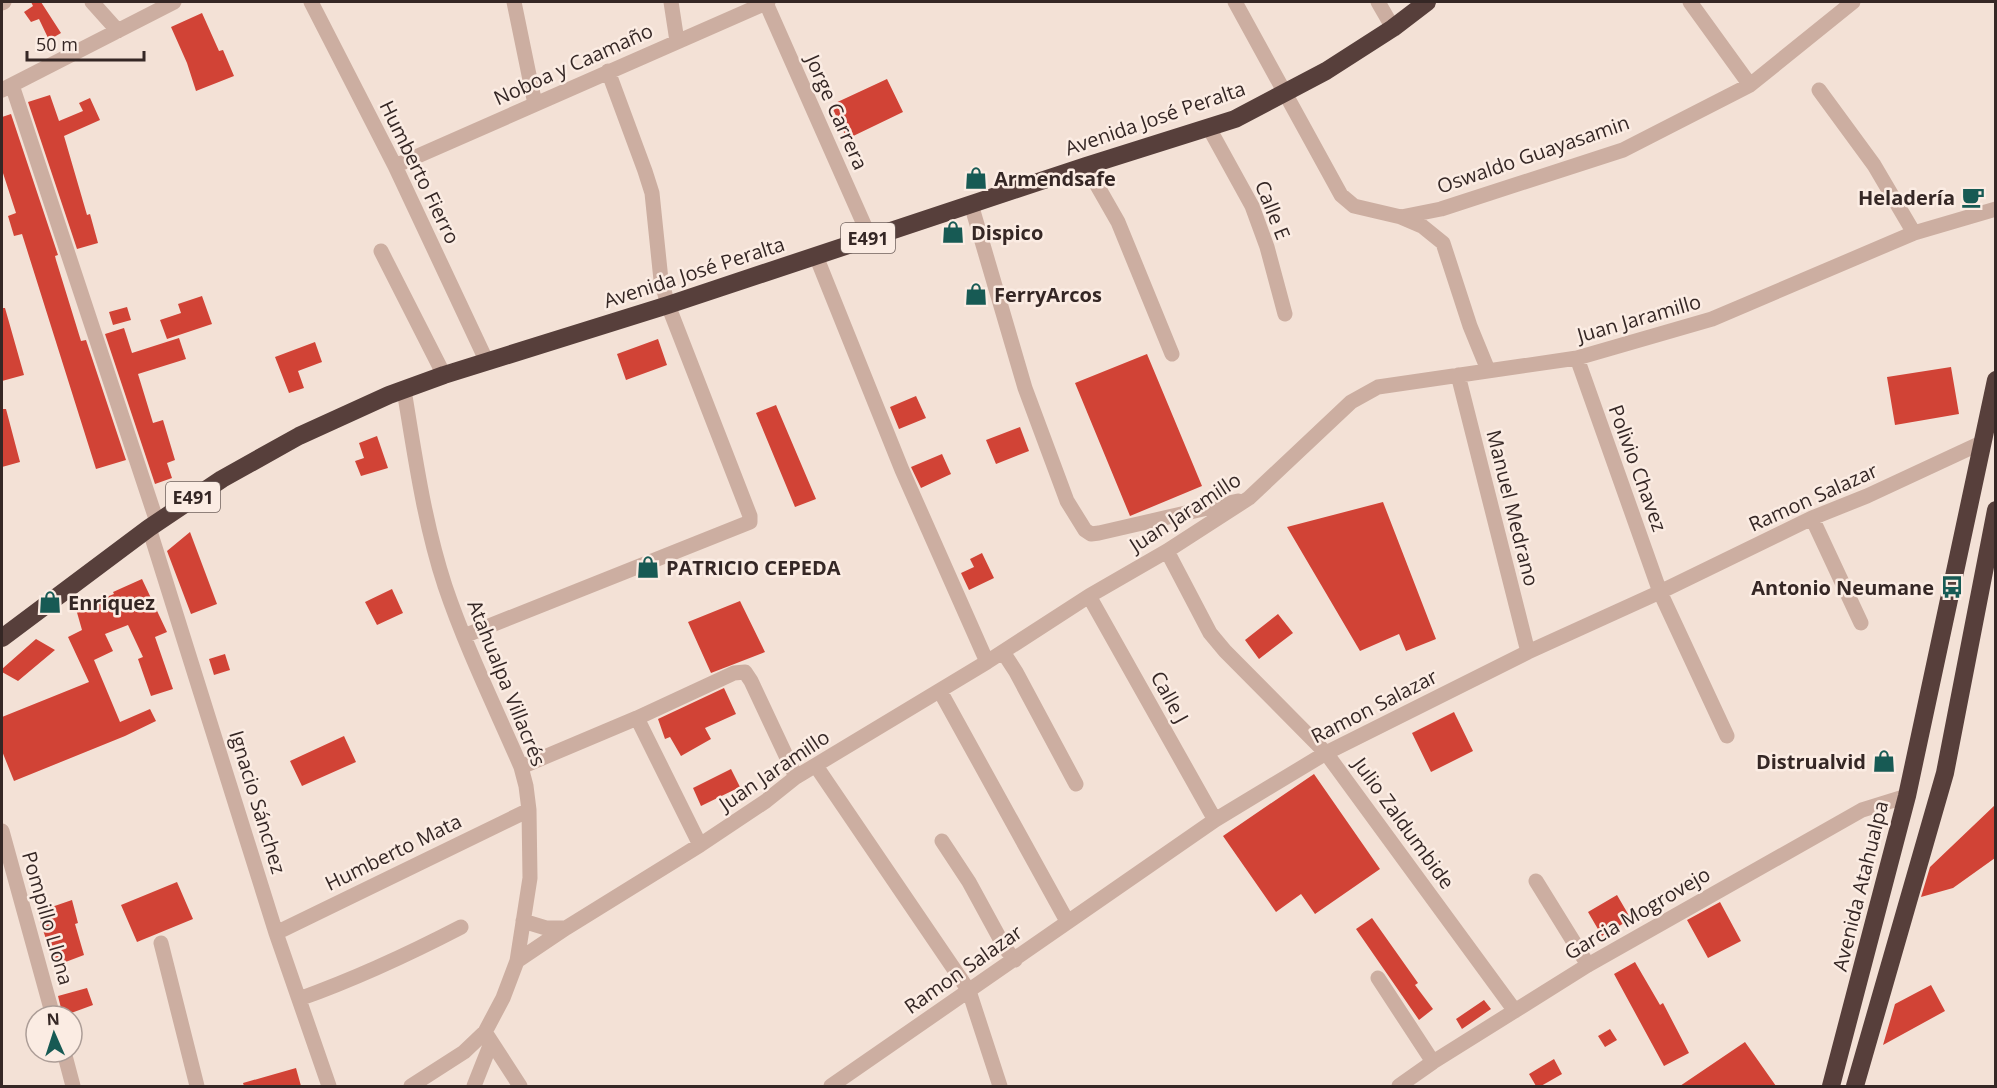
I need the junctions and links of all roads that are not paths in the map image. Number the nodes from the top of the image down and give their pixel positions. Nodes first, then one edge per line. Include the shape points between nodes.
1 (92, 2) edge
2 (174, 2) edge
3 (311, 2) edge
4 (514, 2) edge
5 (671, 2) edge
6 (767, 2) edge
7 (1235, 2) edge
8 (1378, 2) edge
9 (1427, 2) edge
10 (1690, 2) edge
11 (1853, 2) edge
12 (1393, 28) junction
13 (117, 31) junction
14 (677, 41) junction
15 (608, 71) junction
16 (1750, 85) junction
17 (7, 87) edge
18 (1820, 90) dead end
19 (1284, 93) junction
20 (535, 104) junction
21 (1209, 128) junction
22 (395, 166) junction
23 (1086, 166) junction
24 (971, 204) junction
25 (1995, 209) edge
26 (1401, 217) junction
27 (1914, 233) junction
28 (870, 238) junction
29 (381, 251) dead end
30 (816, 256) junction
31 (668, 305) junction
32 (1285, 314) dead end
33 (1172, 354) dead end
34 (1576, 358) junction
35 (487, 362) junction
36 (1488, 370) junction
37 (444, 375) junction
38 (1458, 375) junction
39 (1995, 380) edge
40 (404, 390) junction
41 (1981, 443) junction
42 (1249, 498) junction
43 (1995, 510) edge
44 (1812, 518) junction
45 (153, 525) junction
46 (1167, 551) junction
47 (1660, 592) junction
48 (1089, 596) junction
49 (1862, 623) dead end
50 (464, 636) junction
51 (2, 638) edge
52 (1003, 652) junction
53 (1527, 652) junction
54 (987, 662) junction
55 (940, 691) junction
56 (637, 718) junction
57 (1726, 736) dead end
58 (1326, 753) junction
59 (521, 766) junction
60 (816, 766) junction
61 (796, 777) junction
62 (1076, 784) dead end
63 (1907, 796) junction
64 (529, 810) junction
65 (1215, 820) junction
66 (2, 831) edge
67 (942, 840) dead end
68 (700, 845) junction
69 (1536, 881) dead end
70 (523, 921) junction
71 (1067, 921) junction
72 (461, 927) dead end
73 (566, 928) junction
74 (276, 933) junction
75 (161, 943) dead end
76 (1015, 960) junction
77 (517, 961) junction
78 (1588, 965) junction
79 (1377, 978) dead end
80 (969, 991) junction
81 (299, 999) junction
82 (50, 1004) edge
83 (1515, 1011) junction
84 (488, 1037) junction
85 (1433, 1062) junction
86 (67, 1064) edge
87 (73, 1086) edge
88 (197, 1086) edge
89 (329, 1086) edge
90 (411, 1086) edge
91 (474, 1086) edge
92 (520, 1086) edge
93 (831, 1086) edge
94 (1000, 1086) edge
95 (1399, 1086) edge
96 (1832, 1086) edge
97 (1856, 1086) edge

1 - 13 street
2 - 13 street
3 - 22 street, Humberto Fierro
4 - 20 street
5 - 14 street
6 - 14 street, Noboa y Caamaño
6 - 28 street, Jorge Carrera
7 - 19 street
8 - 12 street
9 - 12 highway, Avenida José Peralta / E491
10 - 16 street
11 - 16 street, Oswaldo Guayasamin
12 - 19 highway, Avenida José Peralta / E491
13 - 17 street
14 - 15 street, Noboa y Caamaño
15 - 20 street, Noboa y Caamaño
15 - 31 street via 652,194 661,280
16 - 26 street, Oswaldo Guayasamin via 1623,150 1441,209
17 - 45 street, Ignacio Sánchez
18 - 27 street via 1874,165
19 - 21 highway, Avenida José Peralta / E491
19 - 26 street via 1341,195 1354,206
20 - 22 street, Noboa y Caamaño
21 - 23 highway, Avenida José Peralta / E491
21 - 32 street, Calle E via 1252,206
22 - 35 street, Humberto Fierro
23 - 24 highway, Avenida José Peralta / E491
23 - 33 street via 1118,222
24 - 28 highway, Avenida José Peralta / E491
24 - 42 street via 1025,388 1067,501 1085,530 1099,533
25 - 27 street, Juan Jaramillo
26 - 36 street via 1422,226 1443,243
27 - 34 street, Juan Jaramillo via 1712,319
28 - 30 highway, Avenida José Peralta / E491
29 - 37 street
30 - 31 highway, Avenida José Peralta / E491
30 - 54 street via 902,470
31 - 35 highway, Avenida José Peralta / E491
31 - 50 street via 750,522
34 - 36 street, Juan Jaramillo
34 - 47 street, Polivio Chavez
35 - 37 highway, Avenida José Peralta / E491
36 - 38 street, Juan Jaramillo
37 - 40 highway, Avenida José Peralta / E491
38 - 42 street, Juan Jaramillo via 1378,387 1351,402
38 - 53 street, Manuel Medrano
39 - 41 highway, Avenida Atahualpa
40 - 45 highway, Avenida José Peralta / E491 via 274,449
40 - 50 street, Atahualpa Villacrés via 422,500 445,585
41 - 44 street, Ramon Salazar
41 - 63 highway, Avenida Atahualpa
42 - 46 street, Juan Jaramillo
43 - 97 highway via 1945,773
44 - 47 street, Ramon Salazar
44 - 49 street
45 - 51 highway, Avenida José Peralta / E491
45 - 74 street, Ignacio Sánchez
46 - 48 street, Juan Jaramillo
46 - 58 street, Julio Zaldumbide via 1210,633
47 - 53 street, Ramon Salazar
47 - 57 street, Polivio Chavez
48 - 52 street, Juan Jaramillo
48 - 65 street, Calle J
50 - 59 street, Atahualpa Villacrés
52 - 54 street, Juan Jaramillo
52 - 62 street
53 - 58 street, Ramon Salazar
54 - 55 street, Juan Jaramillo
55 - 60 street, Juan Jaramillo
55 - 71 street
56 - 59 street
56 - 61 street via 734,673 745,672
56 - 68 street
58 - 65 street, Ramon Salazar
58 - 83 street, Julio Zaldumbide
59 - 64 street, Atahualpa Villacrés
60 - 61 street, Juan Jaramillo
60 - 80 street
61 - 68 street, Juan Jaramillo
63 - 78 street, Garcia Mogrovejo via 1862,810
63 - 96 highway, Avenida Atahualpa
64 - 70 street, Atahualpa Villacrés via 530,878
64 - 74 street, Humberto Mata
65 - 71 street, Ramon Salazar
66 - 82 street, Pompillo Llona
67 - 76 street
68 - 73 street, Juan Jaramillo
69 - 78 street
70 - 73 street via 546,928
70 - 77 street, Atahualpa Villacrés
71 - 76 street, Ramon Salazar
72 - 81 street via 359,976
73 - 77 street, Juan Jaramillo
74 - 81 street, Ignacio Sánchez
75 - 88 street
76 - 80 street, Ramon Salazar
77 - 84 street, Atahualpa Villacrés
78 - 83 street, Garcia Mogrovejo
79 - 85 street
80 - 93 street, Ramon Salazar
80 - 94 street
81 - 89 street, Ignacio Sánchez
83 - 85 street, Garcia Mogrovejo
84 - 90 street
84 - 91 street
84 - 92 street
85 - 95 street, Garcia Mogrovejo
86 - 87 street

